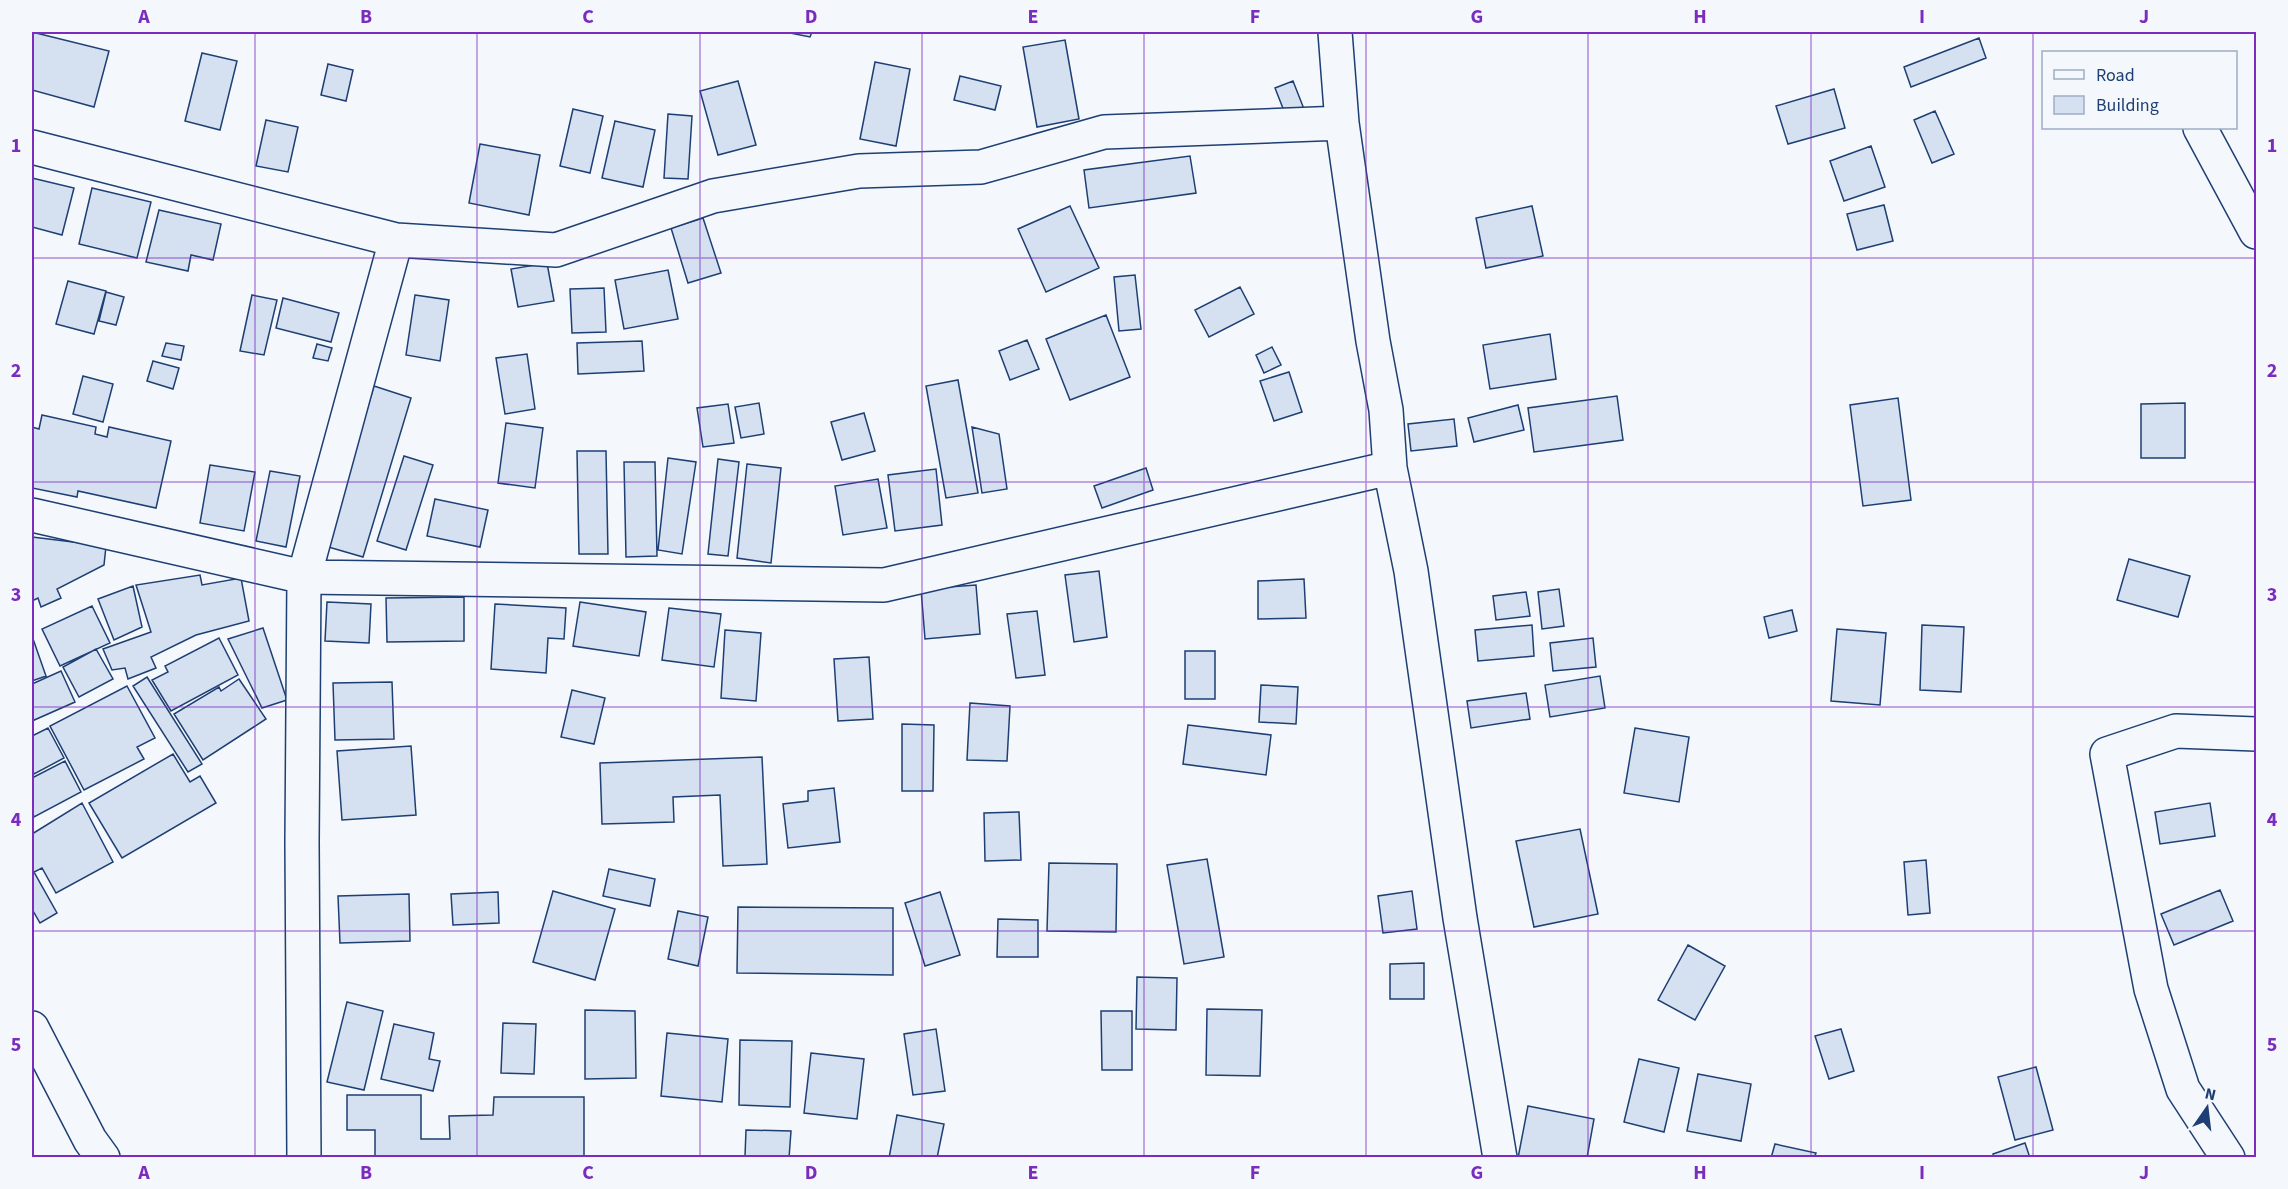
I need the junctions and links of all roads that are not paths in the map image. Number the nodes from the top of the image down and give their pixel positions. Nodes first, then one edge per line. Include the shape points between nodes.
1 (1335, 32) edge
2 (1342, 123) junction
3 (2201, 129) edge
4 (32, 147) edge
5 (2256, 232) edge
6 (396, 240) junction
7 (1390, 468) junction
8 (32, 515) edge
9 (304, 576) junction
10 (2256, 734) edge
11 (32, 1028) edge
12 (103, 1158) edge
13 (304, 1158) edge
14 (1500, 1158) edge
15 (2228, 1158) edge

1 - 2 street
2 - 6 street via 1104,132 981,166 859,171 713,196 556,250
2 - 7 street via 1372,341 1386,410
3 - 5 street
4 - 6 street
6 - 9 street
7 - 9 street via 884,585
7 - 14 street via 1411,571 1458,907
8 - 9 street
9 - 13 street
10 - 15 street via 2176,731 2107,754 2151,989 2183,1089
11 - 12 street

